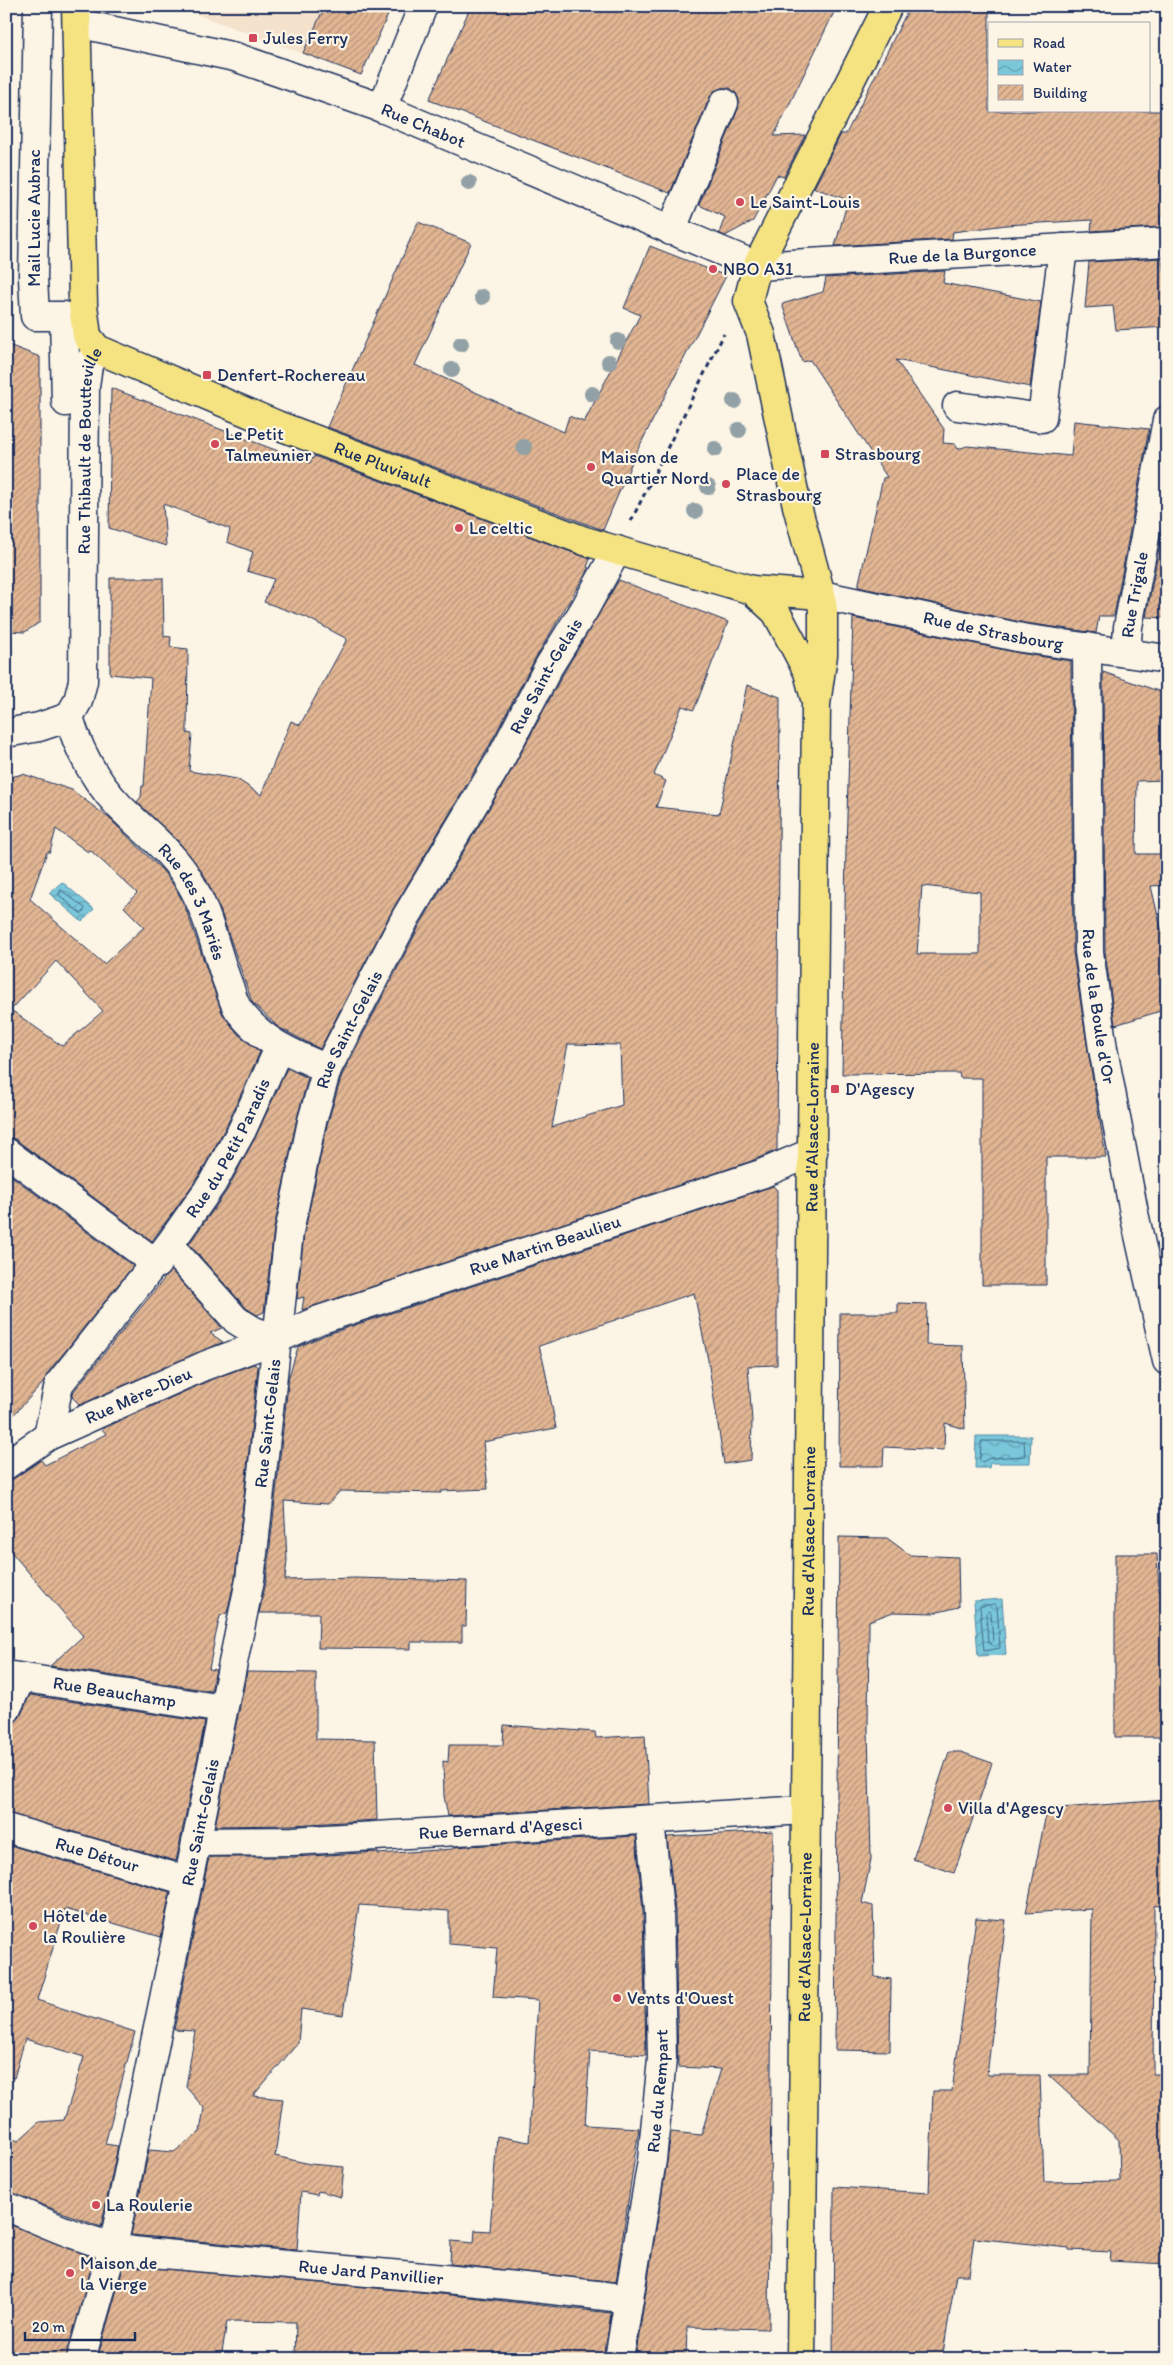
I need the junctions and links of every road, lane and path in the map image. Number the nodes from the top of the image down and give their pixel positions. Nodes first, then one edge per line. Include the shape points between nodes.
1 (38, 6) edge
2 (423, 6) edge
3 (888, 6) edge
4 (77, 15) edge
5 (724, 103) dead end
6 (382, 108) junction
7 (671, 231) junction
8 (1167, 242) edge
9 (1063, 248) junction
10 (757, 266) junction
11 (748, 301) junction
12 (97, 349) junction
13 (66, 402) dead end
14 (957, 406) dead end
15 (1167, 420) edge
16 (617, 550) junction
17 (752, 590) junction
18 (821, 595) junction
19 (1087, 647) junction
20 (1126, 653) junction
21 (1167, 659) edge
22 (816, 704) junction
23 (69, 716) junction
24 (6, 733) edge
25 (279, 1048) junction
26 (327, 1068) junction
27 (6, 1152) edge
28 (813, 1152) junction
29 (163, 1254) junction
30 (277, 1339) junction
31 (1167, 1360) edge
32 (48, 1436) junction
33 (6, 1465) edge
34 (14, 1677) edge
35 (6, 1710) edge
36 (223, 1710) junction
37 (805, 1810) junction
38 (650, 1820) junction
39 (6, 1828) edge
40 (196, 1842) junction
41 (188, 1881) junction
42 (6, 2206) edge
43 (113, 2248) junction
44 (629, 2299) junction
45 (81, 2359) edge
46 (619, 2359) edge
47 (801, 2359) edge

1 - 13 street, Mail Lucie Aubrac via 33,200 35,316 64,316
2 - 6 street
3 - 10 main road
4 - 6 street, Rue Chabot via 235,58
4 - 12 main road, Rue Thibault de Boutteville via 83,305 87,336
5 - 7 street
6 - 7 street, Rue Chabot
7 - 10 street, Rue Chabot
8 - 9 street, Rue de la Burgonce
9 - 10 street, Rue de la Burgonce
9 - 14 street via 1042,418
10 - 11 main road
11 - 16 path via 725,332
11 - 18 main road via 761,334 797,506
12 - 16 main road, Rue Pluviault via 277,425 585,541
12 - 23 street, Rue Thibault de Boutteville via 88,365 85,386 83,681 78,701
15 - 20 street, Rue Trigale via 1128,627
16 - 17 main road
16 - 26 street, Rue Saint-Gelais via 549,666 500,760 406,917
17 - 18 main road
17 - 22 main road via 776,612 808,672
18 - 19 street, Rue de Strasbourg via 1022,638
18 - 22 main road via 824,636
19 - 20 street, Rue de Strasbourg
19 - 31 street, Rue de la Boule d'Or via 1089,952 1103,1049 1134,1213
20 - 21 street, Rue de Strasbourg
22 - 28 main road, Rue d'Alsace-Lorraine
23 - 24 street via 39,727
23 - 25 street, Rue des 3 Mariés via 75,739 94,776 167,852 189,880 202,904 238,1010 264,1038
25 - 26 street, Rue des 3 Mariés
25 - 29 street, Rue du Petit Paradis via 212,1184
26 - 30 street, Rue Saint-Gelais via 312,1121 289,1232
27 - 29 street
28 - 30 street, Rue Martin Beaulieu via 761,1174 319,1320
28 - 37 main road, Rue d'Alsace-Lorraine
29 - 30 street via 236,1320
29 - 32 street, Rue du Petit Paradis via 59,1384
30 - 32 street, Rue Mère-Dieu via 204,1366
30 - 36 street, Rue Saint-Gelais via 250,1580
32 - 33 street, Rue Mère-Dieu
34 - 35 street
34 - 36 street, Rue Beauchamp
36 - 40 street, Rue Saint-Gelais
37 - 38 street, Rue Bernard d'Agesci
37 - 47 main road, Rue d'Alsace-Lorraine
38 - 40 street, Rue Bernard d'Agesci via 293,1842
38 - 44 street, Rue du Rempart via 659,1911 662,2060 652,2160
39 - 41 street, Rue Détour
40 - 41 street, Rue Saint-Gelais
41 - 43 street, Rue Saint-Gelais
42 - 43 street, Rue Jard Panvillier
43 - 44 street, Rue Jard Panvillier via 506,2284
43 - 45 street, Rue Saint-Gelais
44 - 46 street, Rue du Rempart

